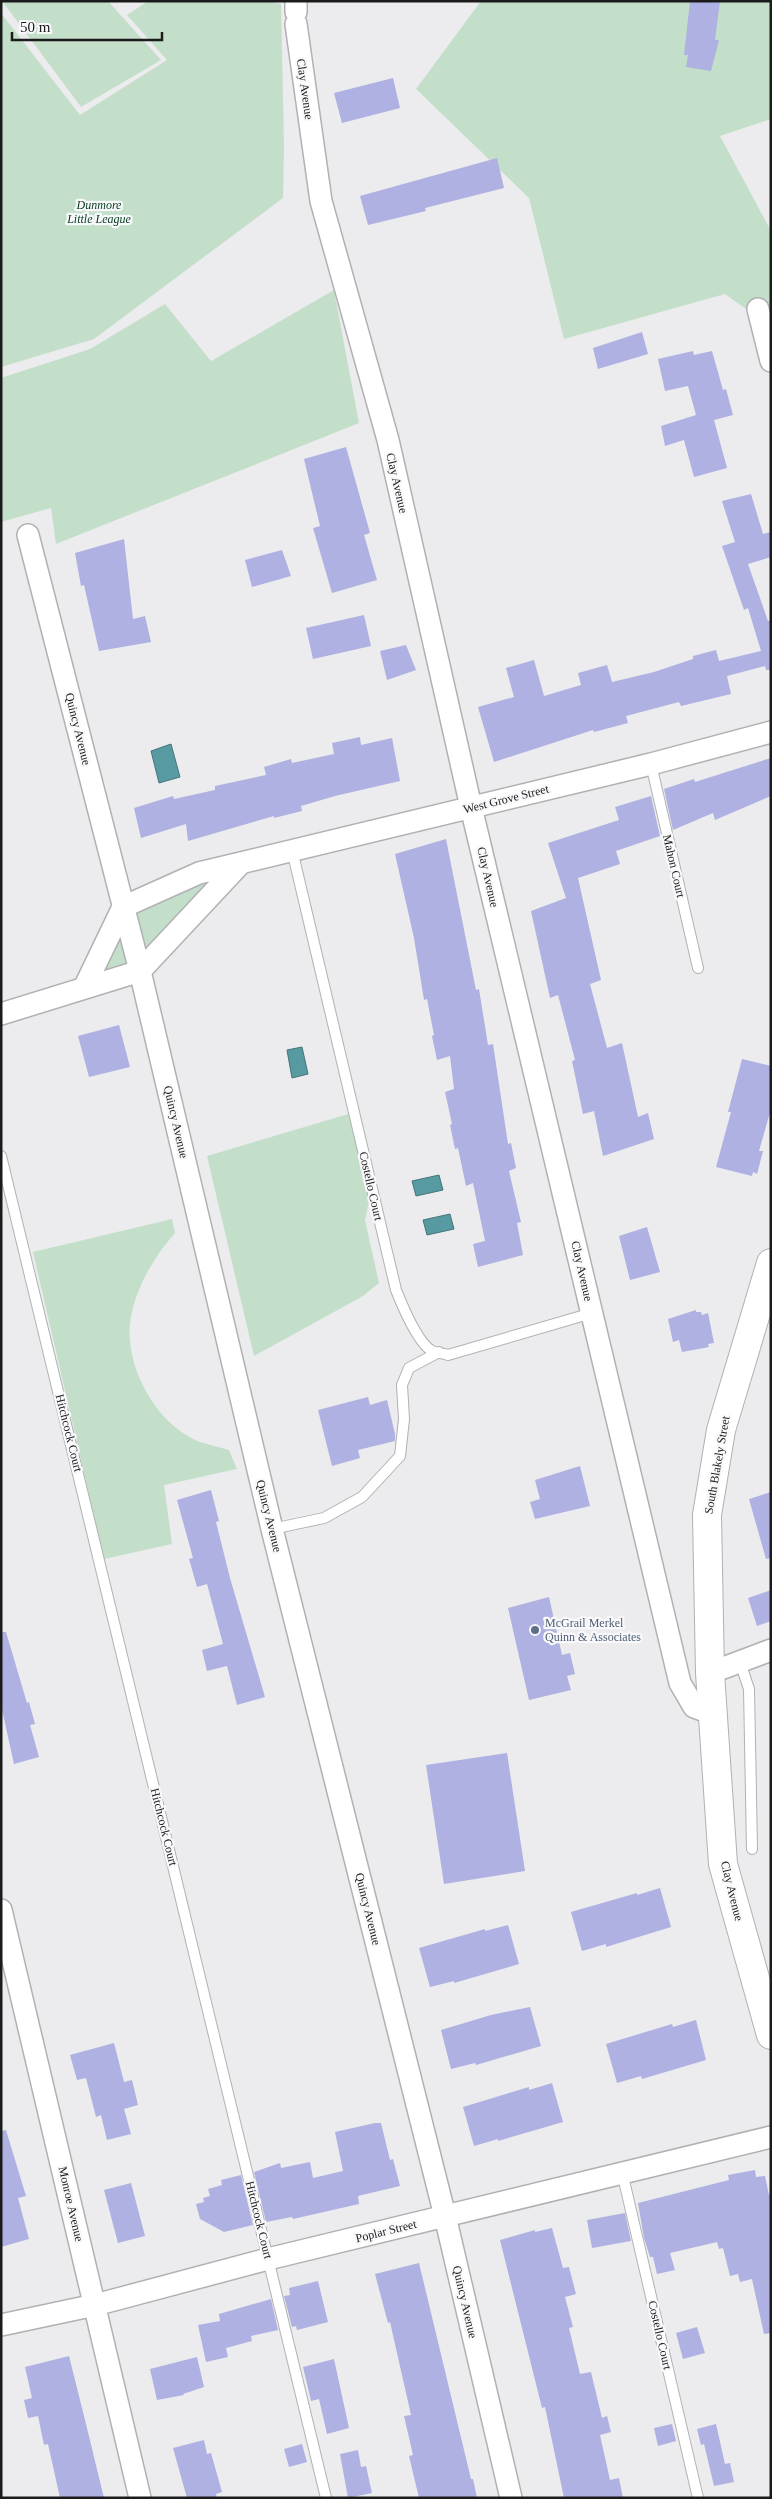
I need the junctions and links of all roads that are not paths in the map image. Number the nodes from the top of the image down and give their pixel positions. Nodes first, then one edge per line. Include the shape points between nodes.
1 (296, 12) edge
2 (758, 309) dead end
3 (771, 361) edge
4 (28, 535) dead end
5 (771, 732) edge
6 (651, 764) junction
7 (471, 807) junction
8 (292, 850) junction
9 (241, 863) junction
10 (123, 907) junction
11 (698, 968) dead end
12 (140, 970) junction
13 (84, 988) junction
14 (1, 1014) edge
15 (1, 1156) edge
16 (771, 1263) edge
17 (592, 1313) junction
18 (439, 1352) junction
19 (272, 1529) junction
20 (771, 1650) edge
21 (740, 1662) junction
22 (710, 1673) junction
23 (713, 1714) junction
24 (752, 1849) dead end
25 (1, 1910) edge
26 (771, 2035) edge
27 (771, 2136) edge
28 (622, 2172) junction
29 (445, 2216) junction
30 (268, 2259) junction
31 (95, 2305) junction
32 (1, 2325) edge
33 (140, 2498) edge
34 (326, 2498) edge
35 (511, 2498) edge
36 (698, 2498) edge

1 - 7 street, Clay Avenue via 321,201 388,440
2 - 3 street
4 - 10 street, Quincy Avenue
5 - 6 street, West Grove Street
6 - 7 street, West Grove Street
6 - 11 lane, Mahon Court
7 - 8 street, West Grove Street
7 - 17 street, Clay Avenue
8 - 9 street, West Grove Street
8 - 18 lane, Costello Court via 396,1290 421,1337 431,1351
9 - 10 street, West Grove Street via 199,873
9 - 12 street
10 - 12 street, Quincy Avenue
10 - 13 street
12 - 13 street
12 - 19 street, Quincy Avenue
13 - 14 street
15 - 30 lane, Hitchcock Court
16 - 22 main road, South Blakely Street via 721,1430 707,1515
17 - 18 lane via 448,1354
17 - 23 street, Clay Avenue via 680,1683 694,1707
18 - 19 lane via 409,1368 402,1385 404,1419 400,1456 362,1497 324,1518
19 - 29 street, Quincy Avenue
20 - 21 street
21 - 22 street
21 - 24 lane via 749,1689
22 - 23 main road, Clay Avenue
23 - 26 main road, Clay Avenue via 723,1864
25 - 31 street, Monroe Avenue
27 - 28 street, Poplar Street
28 - 29 street, Poplar Street
28 - 36 lane, Costello Court
29 - 30 street, Poplar Street
29 - 35 street, Quincy Avenue
30 - 31 street, Poplar Street
30 - 34 lane, Hitchcock Court
31 - 32 street, Poplar Street
31 - 33 street, Monroe Avenue

